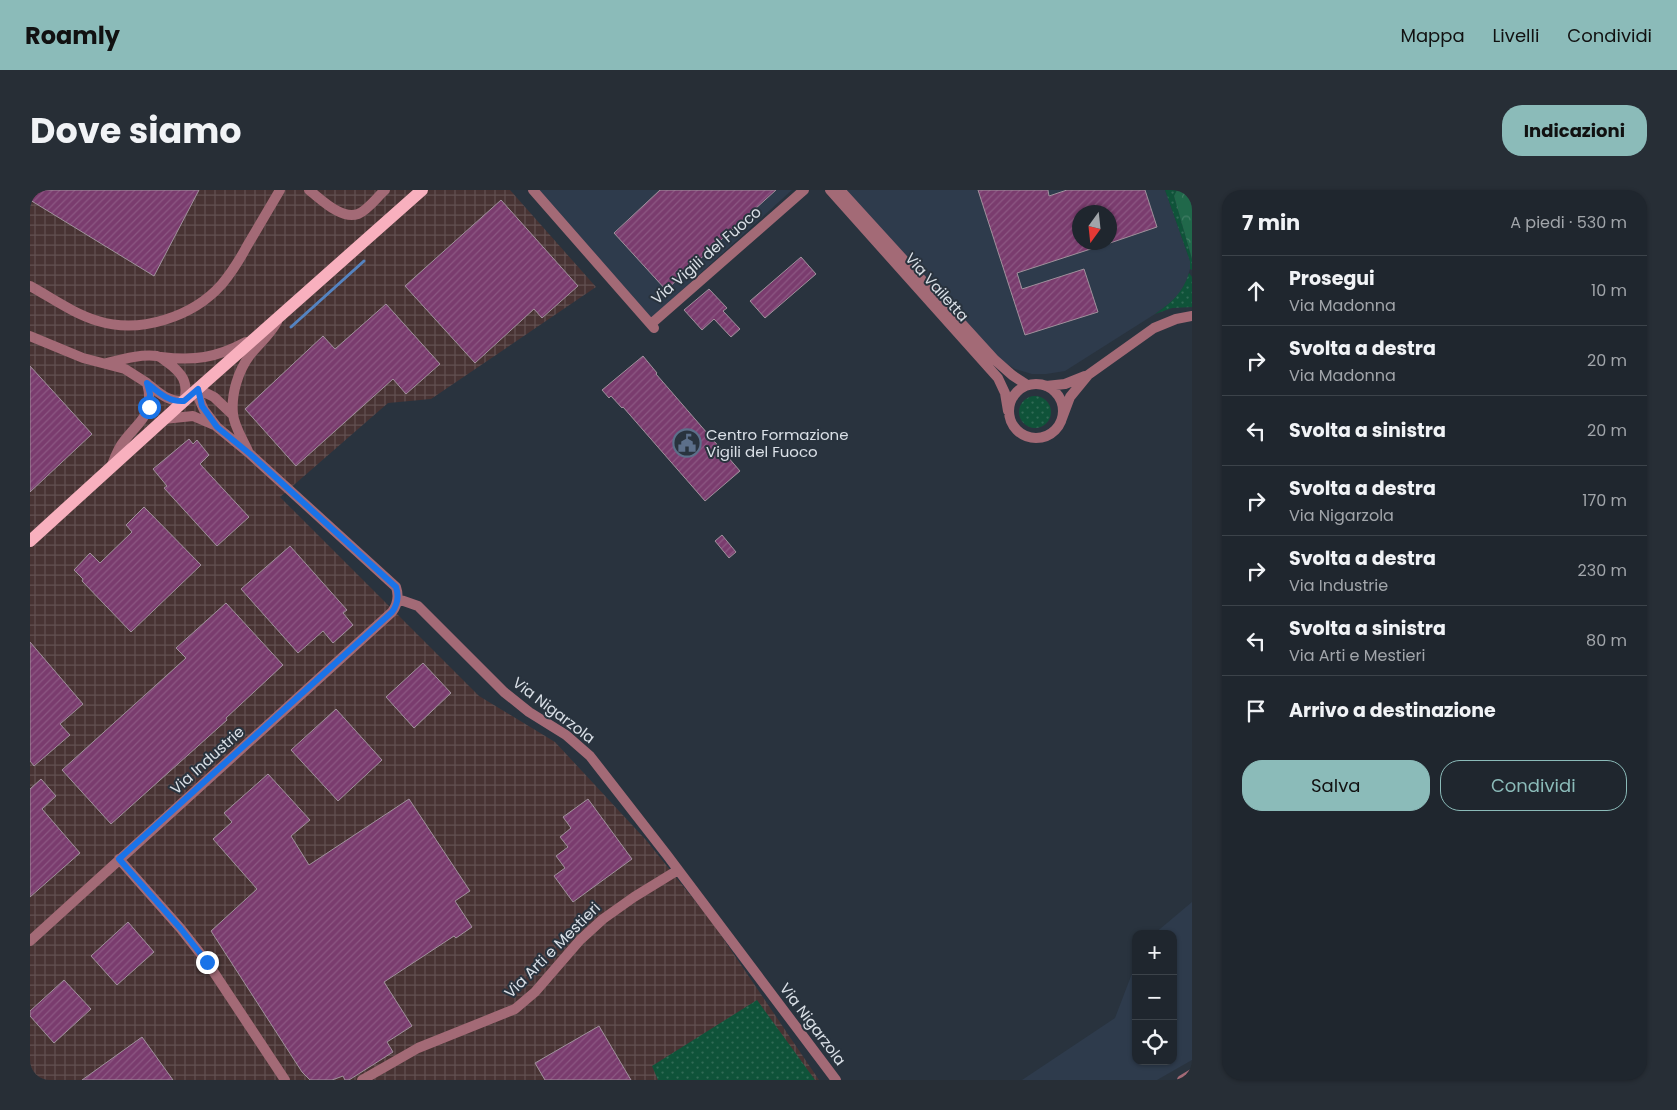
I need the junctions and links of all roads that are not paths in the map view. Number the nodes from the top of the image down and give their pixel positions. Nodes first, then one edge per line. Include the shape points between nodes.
1 (280, 190) edge
2 (309, 190) edge
3 (385, 190) edge
4 (422, 190) edge
5 (533, 190) edge
6 (804, 190) edge
7 (830, 190) edge
8 (840, 190) edge
9 (30, 286) edge
10 (281, 316) junction
11 (1192, 316) edge
12 (30, 336) edge
13 (258, 336) junction
14 (159, 356) junction
15 (103, 363) junction
16 (1088, 375) junction
17 (147, 383) junction
18 (1027, 386) junction
19 (1046, 386) junction
20 (198, 389) junction
21 (184, 401) junction
22 (1008, 411) junction
23 (233, 415) junction
24 (164, 419) junction
25 (1061, 421) junction
26 (217, 427) junction
27 (250, 454) junction
28 (111, 467) junction
29 (30, 541) edge
30 (398, 598) junction
31 (119, 859) junction
32 (678, 870) junction
33 (30, 940) edge
34 (1192, 1074) edge
35 (285, 1080) edge
36 (362, 1080) edge
37 (836, 1080) edge
38 (1182, 1080) edge

1 - 9 street via 224,281 202,301 168,319 149,324 103,323
2 - 3 street via 339,211 350,214 360,212
4 - 10 main road
5 - 6 street, Via Vigili del Fuoco via 653,326
7 - 22 street, Via Vailetta via 998,378
8 - 18 street, Via Vailetta via 995,360
10 - 13 main road
10 - 23 street via 240,371
11 - 16 street via 1154,328
12 - 15 street via 74,355
13 - 14 street via 231,350 210,356 189,359
13 - 20 main road
14 - 15 street
14 - 21 street via 184,379
15 - 17 street via 125,369
16 - 19 street via 1065,384
16 - 25 street via 1070,397
17 - 21 street via 166,398
17 - 28 street via 150,399 147,412 120,446
18 - 19 street
18 - 22 street via 1014,395
19 - 25 street via 1062,404
20 - 21 main road
20 - 23 street via 214,397
20 - 26 street via 202,406
21 - 24 main road
22 - 25 street via 1015,429 1031,438 1049,435
23 - 27 street
24 - 26 street via 193,416
24 - 28 main road
26 - 27 street
27 - 30 street via 396,587
28 - 29 main road
30 - 31 street, Via Industrie via 392,612
30 - 32 street, Via Nigarzola via 418,606 504,692 566,735 590,756
31 - 33 street, Via Industrie
31 - 35 street via 207,962
32 - 36 street, Via Arti e Mestieri via 603,919 520,1006 418,1048
32 - 37 street, Via Nigarzola
34 - 38 street

